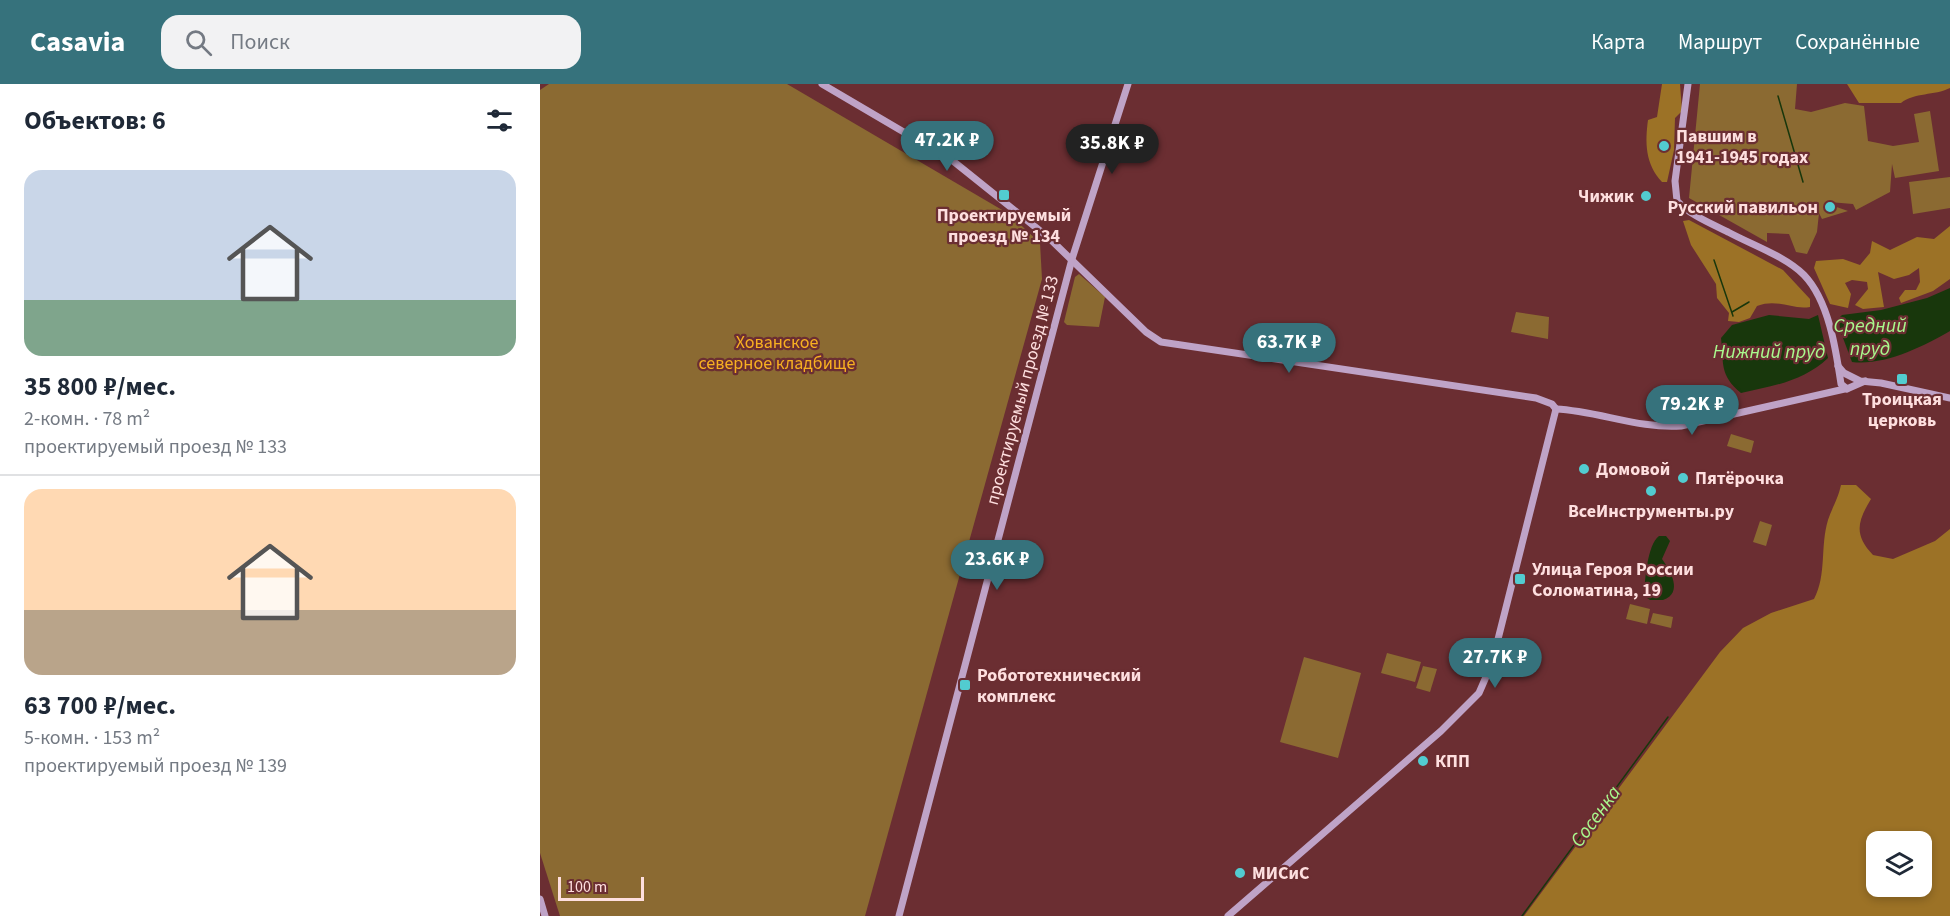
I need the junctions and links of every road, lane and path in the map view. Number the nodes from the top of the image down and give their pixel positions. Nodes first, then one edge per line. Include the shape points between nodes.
1 (822, 84) edge
2 (1128, 84) edge
3 (1688, 84) edge
4 (1072, 259) junction
5 (1837, 363) junction
6 (1850, 376) junction
7 (1865, 381) junction
8 (1845, 385) junction
9 (1950, 398) edge
10 (1556, 409) junction
11 (540, 899) edge
12 (545, 916) edge
13 (899, 916) edge
14 (1228, 916) edge

1 - 4 street via 953,161
2 - 4 street, проектируемый проезд № 133
3 - 5 street via 1675,181 1677,201 1806,277 1826,316
4 - 10 street via 1161,342 1536,398
4 - 13 street, проектируемый проезд № 133
5 - 6 street
5 - 8 street
6 - 7 street
6 - 8 street
6 - 8 street
7 - 8 street
7 - 9 street
8 - 10 street via 1719,419 1667,427
10 - 14 street via 1492,663 1479,693 1441,731
11 - 12 street

